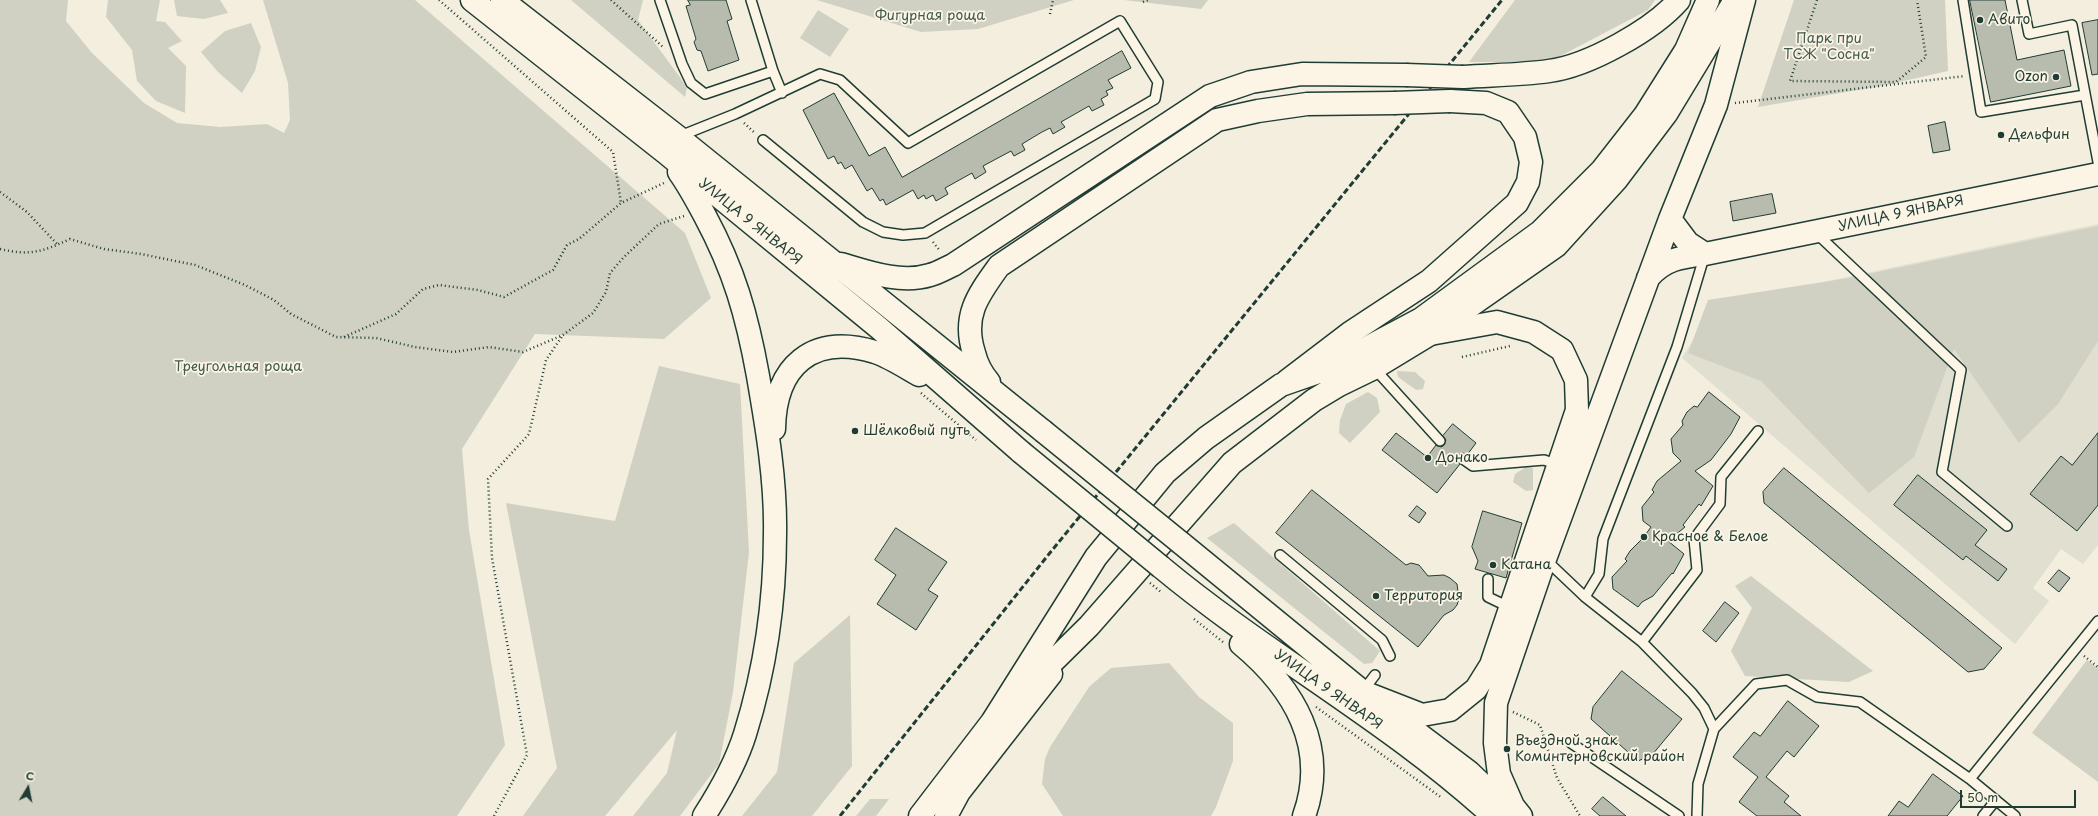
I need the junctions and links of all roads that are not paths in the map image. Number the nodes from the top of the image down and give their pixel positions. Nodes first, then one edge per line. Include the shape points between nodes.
1 (472, 0) edge
2 (502, 0) edge
3 (660, 0) edge
4 (751, 0) edge
5 (1679, 0) edge
6 (1708, 0) edge
7 (1735, 0) edge
8 (1744, 0) edge
9 (1963, 0) edge
10 (2022, 0) edge
11 (773, 71) junction
12 (782, 93) junction
13 (2085, 95) junction
14 (763, 140) road end
15 (672, 145) junction
16 (2098, 162) edge
17 (2098, 174) edge
18 (1670, 219) junction
19 (1814, 232) junction
20 (1705, 254) junction
21 (828, 260) junction
22 (1648, 278) junction
23 (1430, 334) junction
24 (1374, 368) junction
25 (1281, 386) junction
26 (959, 399) junction
27 (1005, 402) junction
28 (1758, 431) dead end
29 (1440, 441) dead end
30 (1464, 459) dead end
31 (1559, 465) junction
32 (773, 494) junction
33 (2007, 526) dead end
34 (1280, 555) dead end
35 (1545, 559) junction
36 (1488, 579) dead end
37 (1180, 583) junction
38 (1585, 596) junction
39 (1511, 608) junction
40 (2098, 621) edge
41 (1088, 626) junction
42 (1642, 642) junction
43 (1390, 656) dead end
44 (1369, 683) junction
45 (992, 722) junction
46 (1714, 729) junction
47 (1570, 743) dead end
48 (1970, 779) junction
49 (1996, 800) junction
50 (704, 816) edge
51 (920, 816) edge
52 (946, 816) edge
53 (1304, 816) edge
54 (1493, 816) edge
55 (1515, 816) edge
56 (1521, 816) edge
57 (1679, 816) edge
58 (1697, 816) edge
59 (1983, 816) edge
60 (2015, 816) edge

1 - 15 main road, УЛИЦА 9 ЯНВАРЯ
2 - 15 main road, УЛИЦА 9 ЯНВАРЯ
3 - 11 lane via 691,83 705,94
4 - 11 lane
5 - 21 main road, bridge via 1635,36 1594,57 1550,71 1463,77 1302,74 1252,82 1210,96 953,265 930,275 906,278 874,274
6 - 25 main road via 1686,50 1645,115 1602,170 1540,232 1421,319 1327,369
7 - 23 main road via 1666,114 1617,179 1556,246
8 - 18 main road via 1716,105
9 - 13 lane via 1981,112
10 - 13 lane via 2029,34 2072,26
11 - 12 lane
12 - 14 lane via 820,74 840,80 908,143 1120,21 1158,82 1155,99 925,233 903,235 883,232 863,222
12 - 15 lane
13 - 16 lane
15 - 21 main road, УЛИЦА 9 ЯНВАРЯ
15 - 26 main road, УЛИЦА 9 ЯНВАРЯ
15 - 32 main road via 729,266 743,305 761,394
17 - 19 main road, УЛИЦА 9 ЯНВАРЯ
18 - 20 main road via 1688,243
18 - 22 main road
19 - 20 main road, УЛИЦА 9 ЯНВАРЯ
19 - 33 lane via 1961,370 1942,472
20 - 22 main road, УЛИЦА 9 ЯНВАРЯ via 1668,262 1657,267
20 - 38 lane via 1677,347 1603,539 1599,574
21 - 27 main road, УЛИЦА 9 ЯНВАРЯ
22 - 35 main road
23 - 24 main road
23 - 31 main road via 1497,322 1534,332 1562,350 1576,380 1578,410
24 - 29 lane
24 - 41 main road via 1314,400 1232,463
25 - 27 main road, bridge via 1350,333 1429,280 1517,203 1528,182 1531,162 1525,137 1508,112 1486,103 1450,101 1307,104 1217,120 1000,266 980,292 971,311 968,337 980,371
25 - 45 main road via 1206,438 1165,473 1096,557
26 - 32 main road via 906,367 876,353 846,346 833,347 807,356 791,369 783,381 776,402
26 - 37 main road, УЛИЦА 9 ЯНВАРЯ, bridge
27 - 44 main road, УЛИЦА 9 ЯНВАРЯ, bridge via 1181,543
28 - 42 lane via 1721,476 1720,504 1694,539 1697,570
30 - 31 lane via 1473,466 1544,460
31 - 39 main road
32 - 50 main road via 775,534 770,618 761,675 745,735 720,791
34 - 43 lane via 1382,640
35 - 38 lane
35 - 56 main road via 1496,703 1495,743 1499,774 1513,806
36 - 39 lane via 1488,597
37 - 53 main road via 1194,605 1269,670 1288,694 1301,719 1313,753 1313,779 1309,804
37 - 54 main road, УЛИЦА 9 ЯНВАРЯ via 1274,653 1374,721 1460,786
38 - 42 lane
39 - 44 main road via 1491,665 1476,689 1450,710 1422,715
40 - 48 lane
41 - 45 main road
41 - 52 main road via 959,792
42 - 46 lane via 1692,693 1704,708
44 - 55 main road, УЛИЦА 9 ЯНВАРЯ
45 - 51 main road
46 - 48 lane via 1756,684 1787,680 1817,697 1860,702
46 - 58 lane via 1698,784
47 - 57 lane
48 - 49 lane
49 - 59 lane
49 - 60 lane

